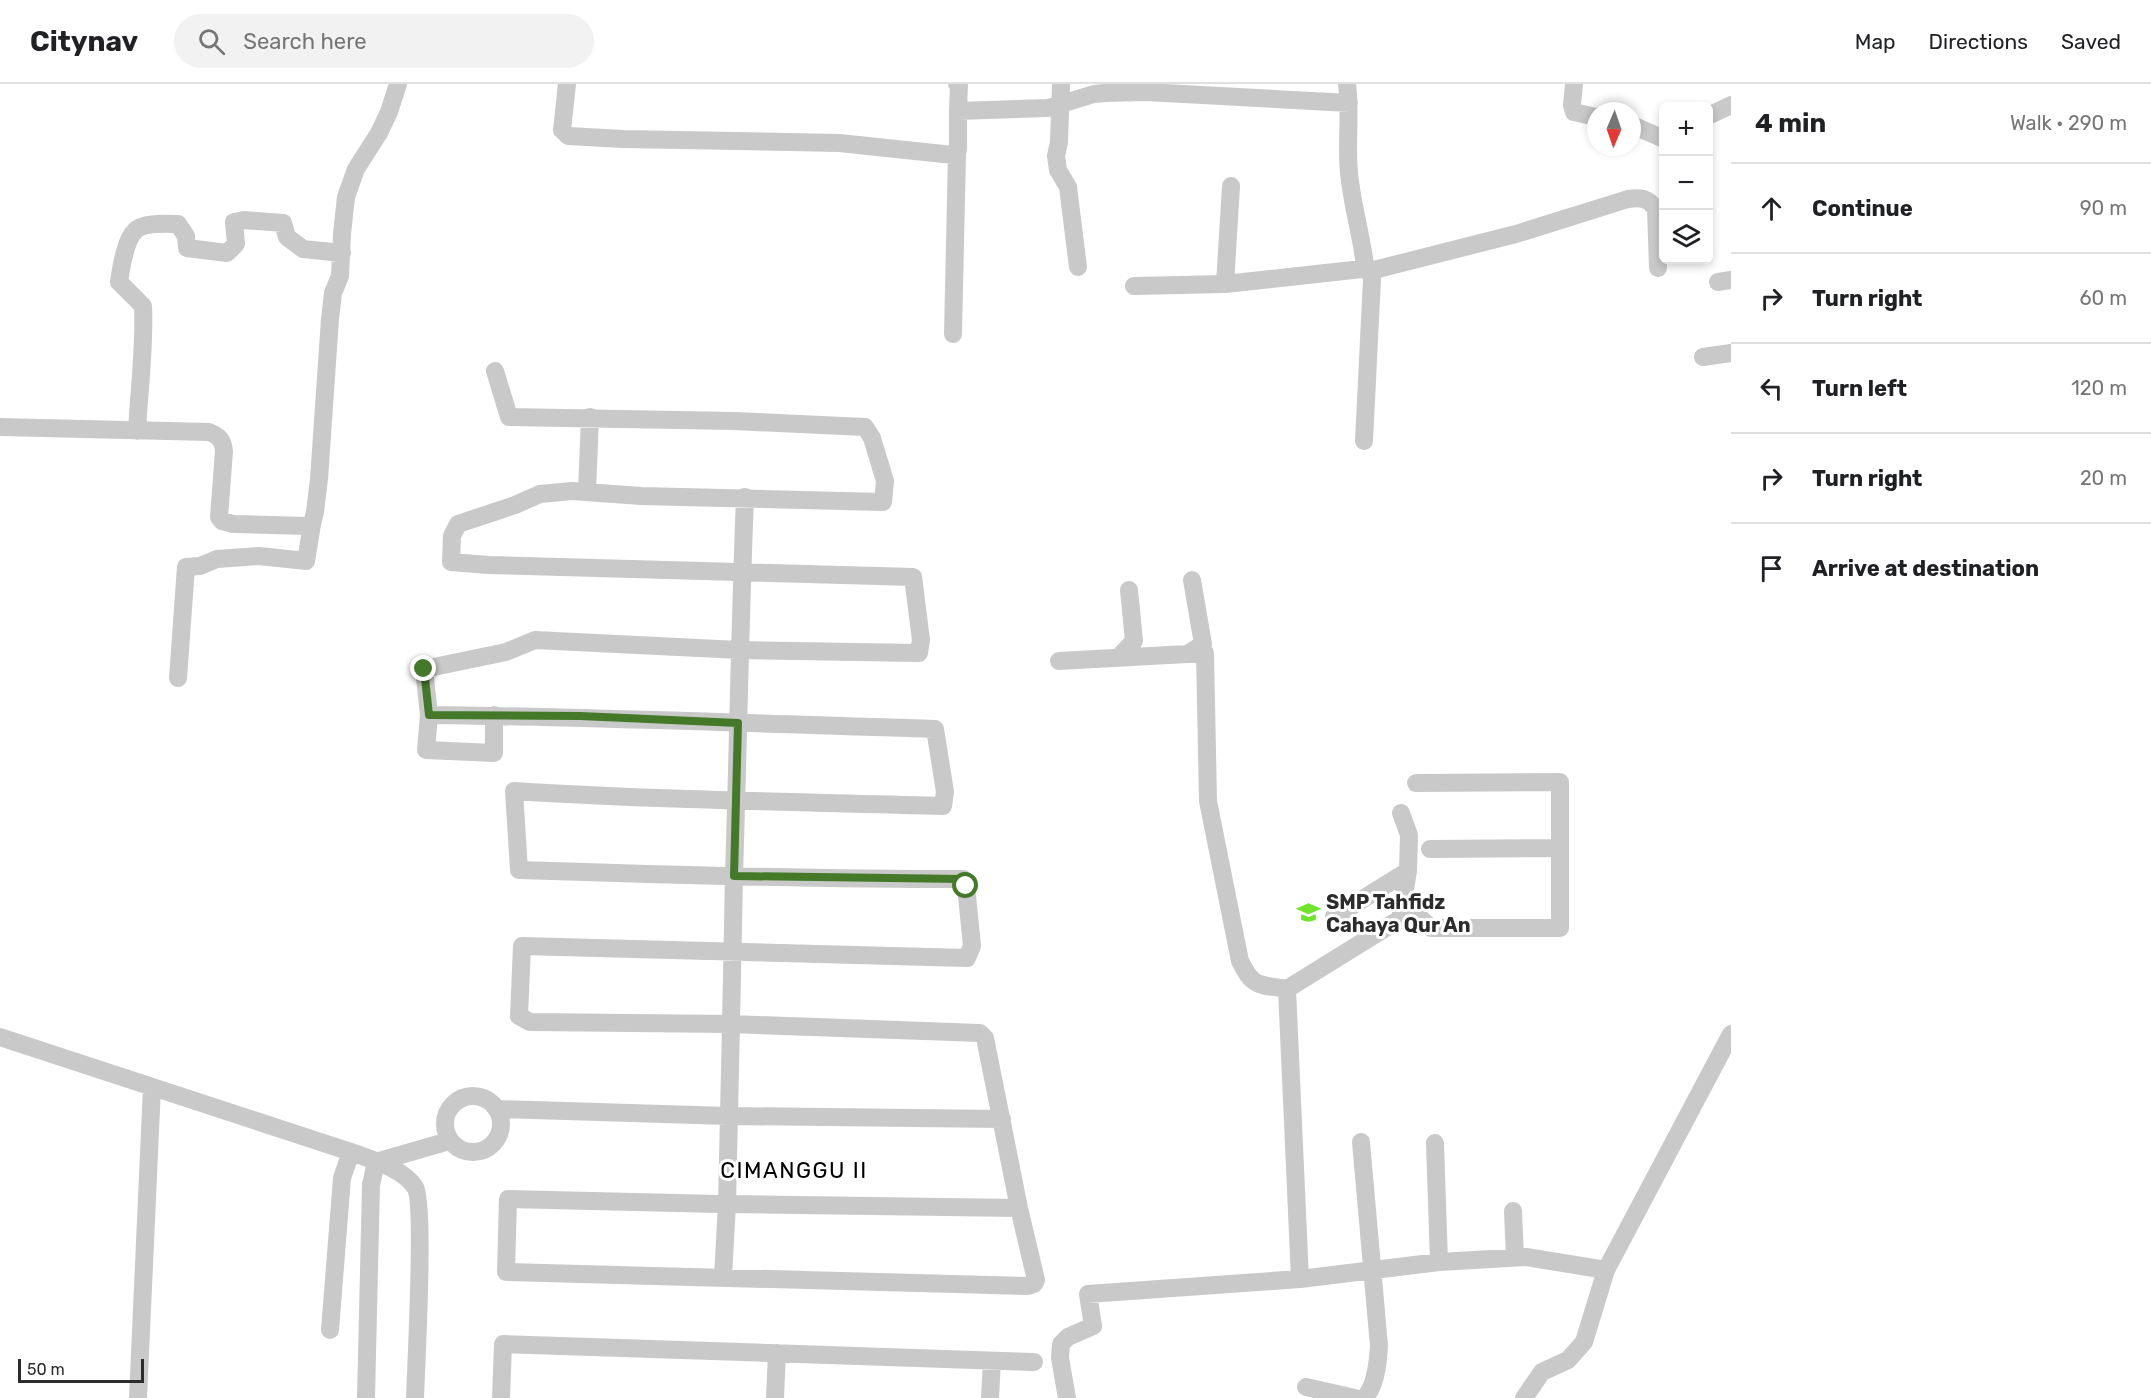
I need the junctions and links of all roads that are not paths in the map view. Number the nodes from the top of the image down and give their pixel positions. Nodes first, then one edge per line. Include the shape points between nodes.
1 (398, 84) edge
2 (567, 84) edge
3 (958, 84) edge
4 (1061, 84) edge
5 (1347, 84) edge
6 (1574, 84) edge
7 (1349, 103) junction
8 (1060, 105) junction
9 (1731, 105) edge
10 (958, 111) junction
11 (1713, 114) edge
12 (1587, 115) edge
13 (1641, 129) edge
14 (1659, 137) edge
15 (957, 153) junction
16 (1231, 186) dead end
17 (342, 253) junction
18 (1078, 267) dead end
19 (1368, 268) junction
20 (1658, 268) dead end
21 (1225, 284) junction
22 (1134, 286) dead end
23 (953, 334) dead end
24 (1731, 353) edge
25 (1703, 357) dead end
26 (495, 371) dead end
27 (590, 417) junction
28 (0, 427) edge
29 (137, 431) junction
30 (1364, 441) dead end
31 (587, 492) junction
32 (745, 497) junction
33 (312, 524) junction
34 (742, 573) junction
35 (1192, 580) dead end
36 (1129, 590) dead end
37 (740, 650) junction
38 (1189, 653) junction
39 (1119, 657) junction
40 (1059, 662) dead end
41 (178, 678) dead end
42 (429, 715) junction
43 (494, 715) junction
44 (738, 723) junction
45 (1416, 783) dead end
46 (736, 802) junction
47 (1401, 813) dead end
48 (1560, 848) junction
49 (1430, 849) dead end
50 (1408, 871) junction
51 (734, 876) junction
52 (1334, 917) dead end
53 (1400, 919) junction
54 (732, 953) junction
55 (1287, 989) junction
56 (731, 1024) junction
57 (1731, 1034) edge
58 (0, 1037) edge
59 (152, 1087) junction
60 (497, 1110) junction
61 (728, 1116) junction
62 (1002, 1119) junction
63 (449, 1141) junction
64 (1361, 1142) dead end
65 (1435, 1143) dead end
66 (351, 1152) junction
67 (376, 1162) junction
68 (727, 1204) junction
69 (1019, 1208) junction
70 (1513, 1211) dead end
71 (1515, 1258) junction
72 (1438, 1262) junction
73 (1371, 1270) junction
74 (1606, 1270) junction
75 (723, 1277) junction
76 (1300, 1279) junction
77 (330, 1330) dead end
78 (777, 1353) junction
79 (992, 1361) junction
80 (1034, 1362) dead end
81 (1314, 1392) edge
82 (138, 1398) edge
83 (366, 1398) edge
84 (415, 1398) edge
85 (501, 1398) edge
86 (775, 1398) edge
87 (990, 1398) edge
88 (1067, 1398) edge
89 (1355, 1398) edge
90 (1364, 1398) edge
91 (1524, 1398) edge

1 - 17 street via 380,133 350,185
2 - 15 street via 562,130 568,136 840,143
3 - 10 street
4 - 8 street
5 - 7 street
6 - 12 street via 1574,112
7 - 8 street via 1146,92 1094,94
7 - 19 street via 1349,169
8 - 10 street
8 - 18 street via 1056,163 1068,187
9 - 11 street
10 - 15 street
13 - 14 street
15 - 23 street
16 - 21 street
17 - 29 street via 303,249 286,237 283,223 234,222 236,244 227,253 187,248 186,236 178,224 135,231 128,243 119,282 143,306
17 - 33 street via 330,319
19 - 20 street via 1516,234 1640,197 1656,208
19 - 21 street
19 - 30 street via 1372,279
21 - 22 street
24 - 25 street
26 - 27 street via 509,417
27 - 31 street
27 - 32 street via 865,427 885,481 883,502
28 - 29 street
29 - 33 street via 217,435 224,451 219,517 222,521
31 - 32 street
31 - 34 street via 540,494 458,524 452,537 451,562
32 - 34 street
33 - 41 street via 306,561 259,556 217,559 200,567 186,567
34 - 37 street
34 - 37 street via 913,577 921,640 919,653
35 - 38 street via 1203,644
36 - 39 street via 1134,641
37 - 42 street via 535,640 506,652 424,669
37 - 44 street
38 - 39 street
38 - 55 street via 1205,653 1208,801 1239,961 1255,983
39 - 40 street
42 - 43 street
42 - 43 street via 426,750 494,753
43 - 44 street
44 - 46 street
44 - 46 street via 935,729 945,792 943,806
45 - 48 street via 1560,782
46 - 51 street
46 - 51 street via 514,791 519,870
47 - 50 street via 1409,835
48 - 49 street
48 - 53 street via 1560,928 1431,928 1420,918
50 - 52 street
50 - 53 street
51 - 54 street
51 - 54 street via 963,879 972,946 967,958
53 - 55 street
54 - 56 street
54 - 56 street via 522,946 519,1016 530,1022
55 - 76 street
56 - 61 street
56 - 62 street via 980,1033 985,1038
57 - 74 street
58 - 59 street
59 - 66 street
59 - 82 street
60 - 61 street
60 - 63 street via 500,1134 489,1148 472,1153
60 - 63 street via 490,1102 473,1096 456,1101 446,1115
61 - 62 street
61 - 68 street
62 - 69 street
63 - 67 street
64 - 73 street
65 - 72 street
66 - 67 street
66 - 77 street via 342,1178
67 - 83 street via 371,1185
67 - 84 street via 407,1178 418,1192
68 - 69 street
68 - 75 street
68 - 75 street via 508,1199 506,1272
69 - 75 street via 1036,1280 1028,1286
70 - 71 street
71 - 72 street
71 - 74 street
72 - 73 street
73 - 76 street
73 - 90 street via 1379,1346 1369,1393
74 - 91 street via 1584,1342 1568,1360 1542,1372
76 - 88 street via 1088,1294 1093,1326 1061,1344
78 - 79 street
78 - 85 street via 503,1344
78 - 86 street
79 - 80 street
79 - 87 street
81 - 89 street

